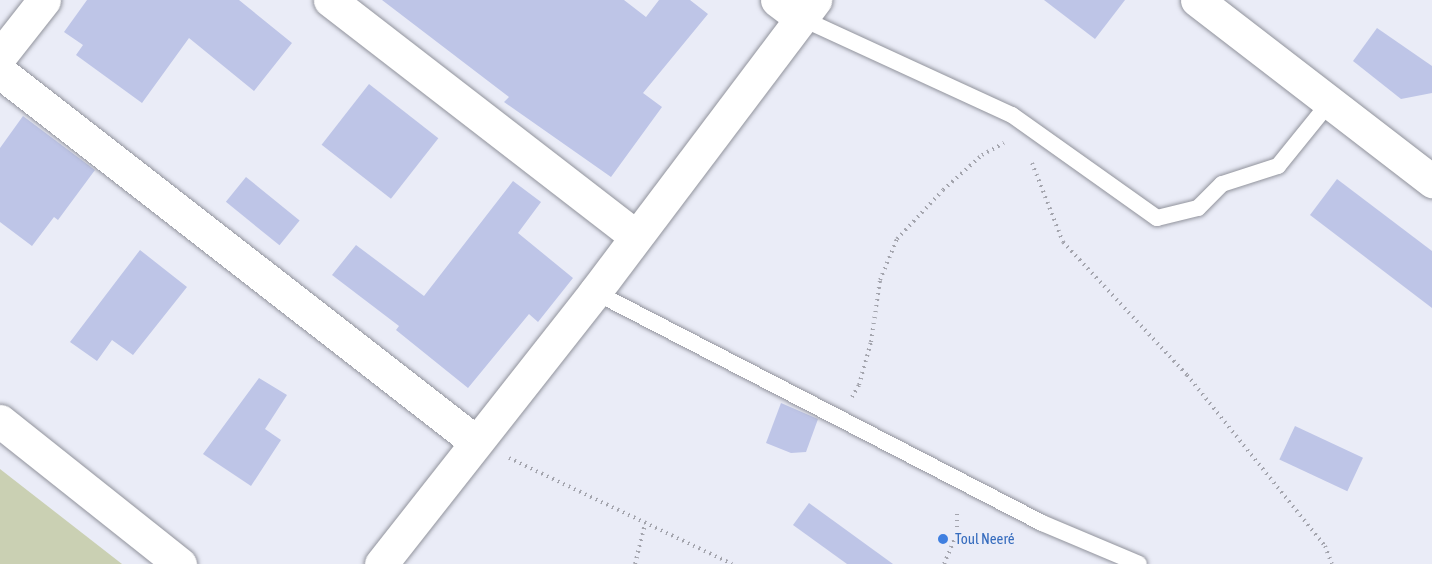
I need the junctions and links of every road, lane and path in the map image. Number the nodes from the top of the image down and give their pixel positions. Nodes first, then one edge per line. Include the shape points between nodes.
1 (44, 0) edge
2 (330, 0) edge
3 (1197, 0) edge
4 (798, 6) edge
5 (0, 56) edge
6 (0, 72) edge
7 (1329, 103) junction
8 (1012, 115) junction
9 (1020, 134) junction
10 (1429, 171) edge
11 (635, 236) junction
12 (595, 292) junction
13 (839, 418) junction
14 (0, 421) edge
15 (476, 442) junction
16 (952, 476) junction
17 (645, 524) junction
18 (180, 564) edge
19 (381, 564) edge
20 (635, 564) edge
21 (732, 564) edge
22 (944, 564) edge
23 (1139, 564) edge
24 (1332, 564) edge

1 - 5 street
2 - 11 street
3 - 7 street
4 - 8 lane
4 - 11 street
6 - 15 street
7 - 8 lane via 1278,166 1222,184 1198,208 1157,218
7 - 10 street
8 - 9 path
9 - 13 path via 982,155 897,239 880,280 860,385
9 - 24 path via 1063,242 1187,375 1325,546
11 - 12 street
12 - 13 lane
12 - 15 street
13 - 16 lane
14 - 18 street
15 - 17 path
15 - 19 street
16 - 22 path via 957,533
16 - 23 lane via 1042,523
17 - 20 path
17 - 21 path

